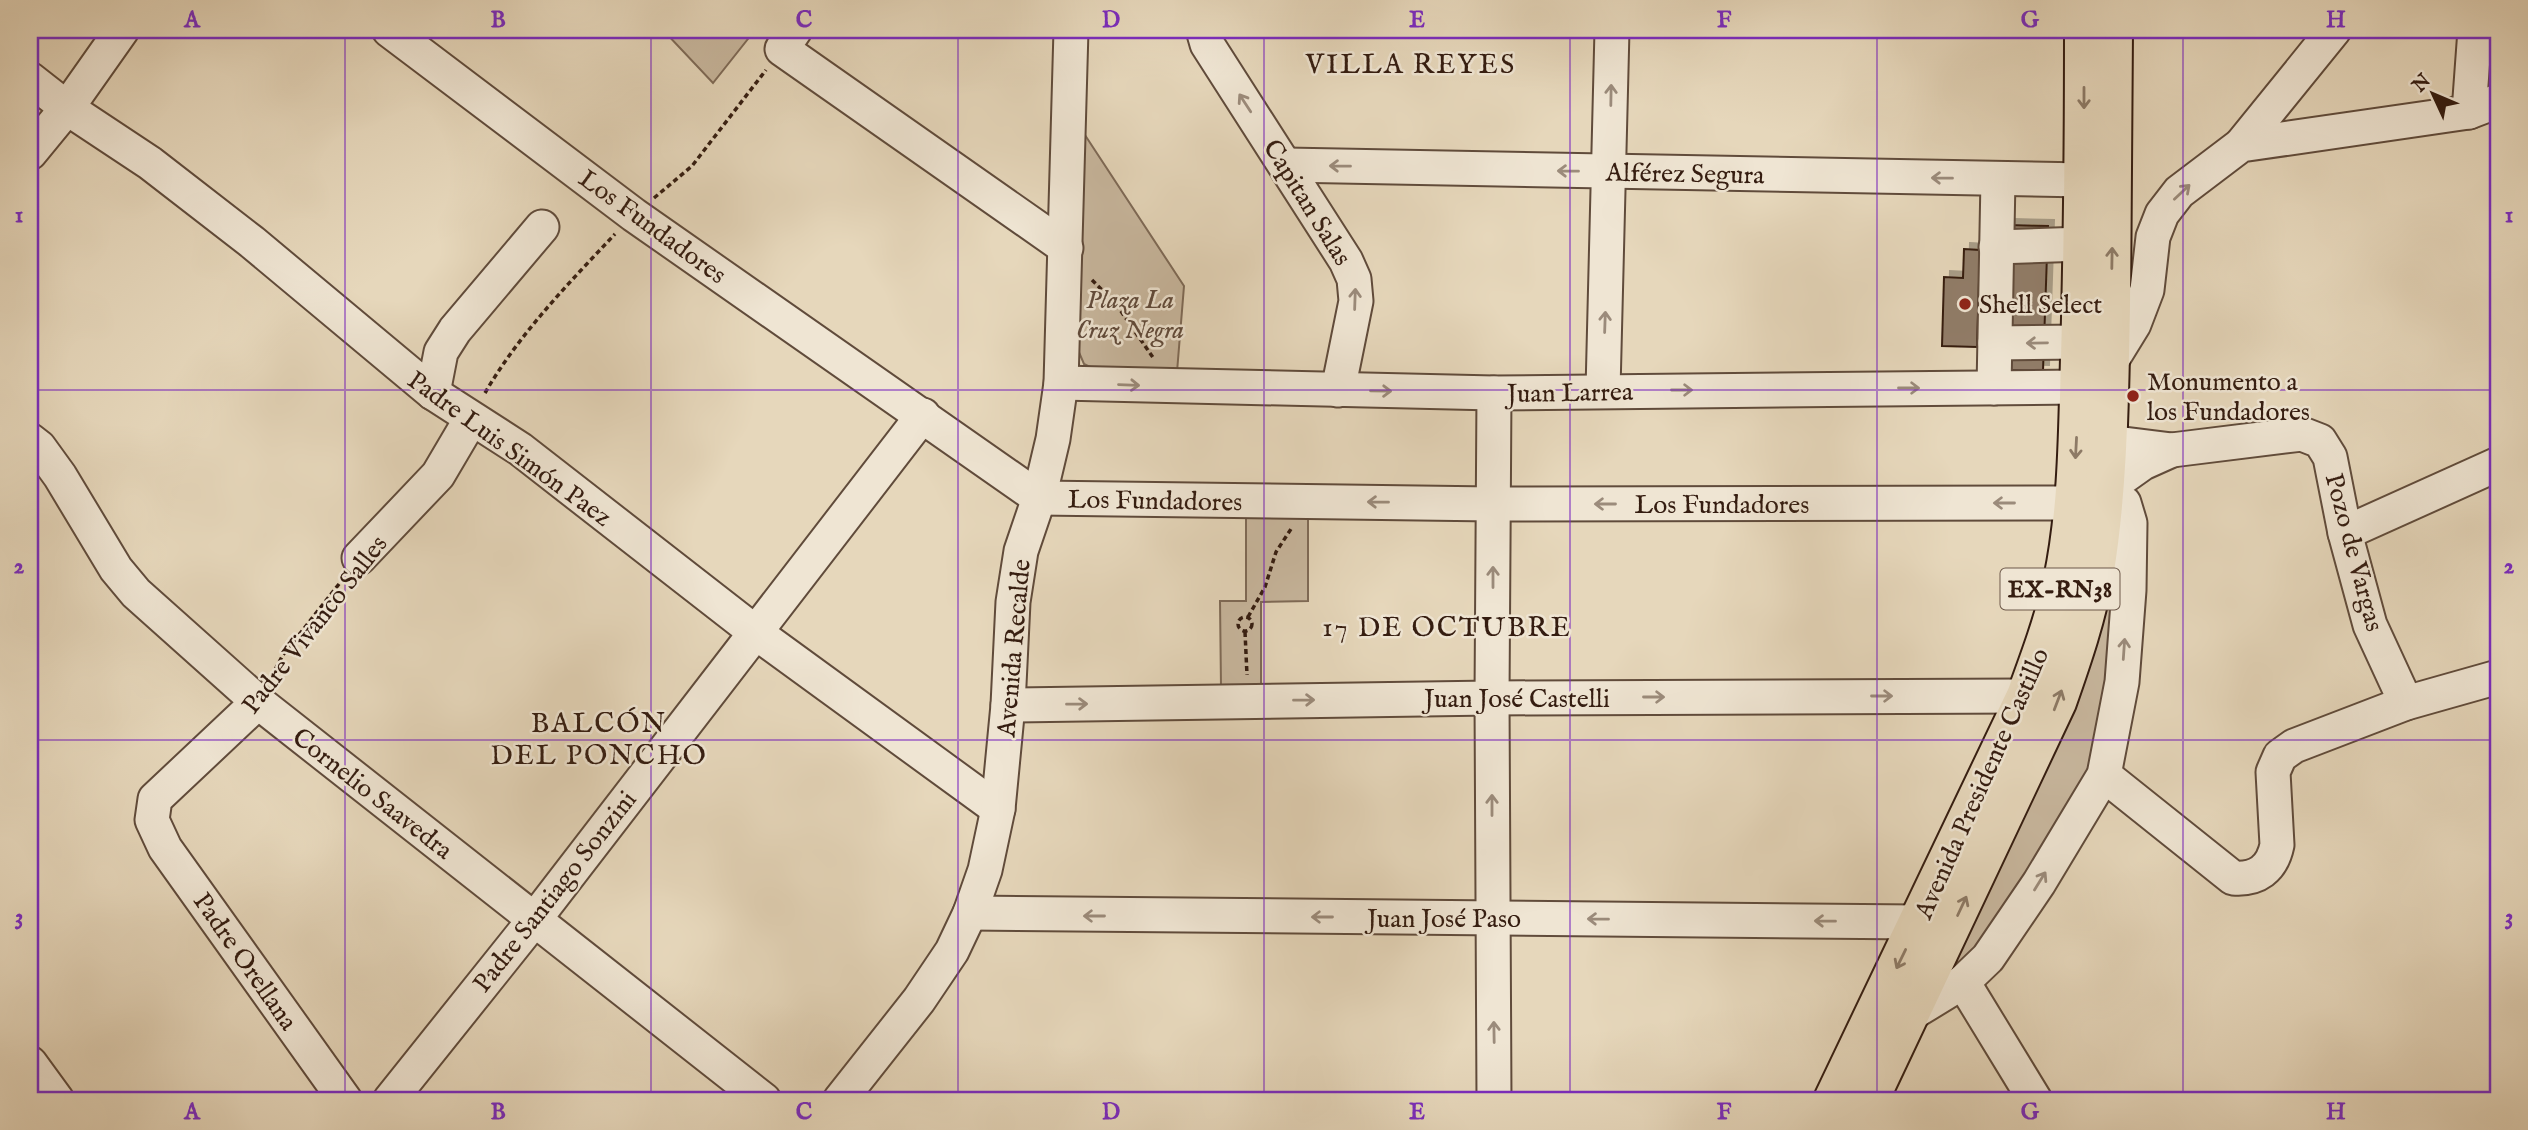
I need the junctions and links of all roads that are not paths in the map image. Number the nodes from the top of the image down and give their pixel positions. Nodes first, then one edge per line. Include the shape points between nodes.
1 (122, 30) edge
2 (389, 30) edge
3 (1071, 30) edge
4 (1203, 30) edge
5 (1612, 30) edge
6 (2084, 30) edge
7 (2113, 30) edge
8 (2334, 30) edge
9 (2475, 30) edge
10 (789, 39) edge
11 (30, 79) edge
12 (2484, 107) edge
13 (67, 108) junction
14 (2241, 145) junction
15 (30, 153) edge
16 (1286, 165) junction
17 (1610, 172) junction
18 (1997, 179) junction
19 (2084, 180) junction
20 (542, 227) dead end
21 (2083, 244) junction
22 (1066, 247) junction
23 (1996, 247) junction
24 (1995, 343) junction
25 (2095, 353) junction
26 (1061, 383) junction
27 (2079, 387) junction
28 (1994, 388) junction
29 (1338, 390) junction
30 (1603, 390) junction
31 (433, 393) junction
32 (1494, 393) junction
33 (923, 415) junction
34 (471, 419) junction
35 (30, 440) edge
36 (2108, 442) junction
37 (2172, 450) junction
38 (2498, 464) edge
39 (2089, 496) junction
40 (1039, 498) junction
41 (1493, 504) junction
42 (2344, 533) junction
43 (359, 558) road end
44 (755, 632) junction
45 (2498, 677) edge
46 (2026, 696) junction
47 (1492, 698) junction
48 (258, 702) junction
49 (2406, 703) junction
50 (1008, 705) junction
51 (2104, 775) junction
52 (998, 808) junction
53 (152, 820) joint
54 (971, 914) junction
55 (1492, 918) junction
56 (534, 920) junction
57 (1918, 922) junction
58 (1963, 982) junction
59 (1909, 1015) junction
60 (30, 1063) edge
61 (57, 1100) edge
62 (345, 1100) edge
63 (390, 1100) edge
64 (764, 1100) edge
65 (840, 1100) edge
66 (1494, 1100) edge
67 (1833, 1100) edge
68 (1869, 1100) edge
69 (2035, 1100) edge

1 - 13 street
2 - 33 street, Los Fundadores via 634,215
3 - 22 street, Avenida Recalde
16 -> 4 street, Capitan Salas via 1207,44
17 -> 5 street
6 -> 19 main road, Avenida Presidente Castillo / EX-RN38
25 -> 7 main road, Avenida Presidente Castillo / EX-RN38
8 - 14 street
9 - 12 street
10 - 22 street
11 - 13 street, Padre Luis Simón Paez
12 - 14 street
13 - 15 street
13 - 31 street, Padre Luis Simón Paez via 150,163 242,234
25 -> 14 street via 2134,324 2147,289 2152,237 2162,215 2179,192
17 -> 16 street, Alférez Segura
29 -> 16 street, Capitan Salas via 1356,301 1354,279
18 -> 17 street, Alférez Segura
30 -> 17 street
18 - 19 street, Alférez Segura
18 - 23 street
19 - 21 main road, Avenida Presidente Castillo / EX-RN38
20 - 31 street via 455,330 441,352
21 - 23 street
21 - 25 main road, Avenida Presidente Castillo / EX-RN38
22 - 26 street, Avenida Recalde
23 - 24 street
25 -> 24 street
24 - 28 street
25 - 27 main road, Avenida Presidente Castillo / EX-RN38
25 - 36 main road, Avenida Presidente Castillo / EX-RN38
26 -> 29 street, Juan Larrea
26 - 40 street, Avenida Recalde
27 - 28 street, Juan Larrea
27 -> 39 main road, Avenida Presidente Castillo / EX-RN38
30 -> 28 street, Juan Larrea
29 -> 32 street, Juan Larrea
30 - 32 street, Juan Larrea
31 - 34 street, Padre Luis Simón Paez
32 - 41 street
33 - 40 street, Los Fundadores
33 - 44 street, Padre Santiago Sonzini
34 - 43 street, Padre Vivanco Salles via 438,475
34 - 44 street, Padre Luis Simón Paez via 520,449
35 - 48 street, Cornelio Saavedra via 60,476 116,569 136,593
36 - 37 street
36 - 39 main road, Avenida Presidente Castillo / EX-RN38
37 - 39 street
37 - 42 street, Pozo de Vargas via 2302,434 2320,441 2330,457
38 - 42 street
39 -> 41 street, Los Fundadores
39 - 46 main road, Avenida Presidente Castillo / EX-RN38 via 2050,632
51 -> 39 street via 2122,682 2130,523 2124,503
59 -> 39 main road, Avenida Presidente Castillo / EX-RN38 via 2057,702 2079,639 2095,571
41 -> 40 street, Los Fundadores
40 - 50 street, Avenida Recalde via 1021,551 1013,602
47 -> 41 street
42 - 49 street, Pozo de Vargas via 2370,625
44 - 52 street, Padre Luis Simón Paez
44 - 56 street, Padre Santiago Sonzini
45 - 49 street
47 -> 46 street, Juan José Castelli
46 - 57 main road, Avenida Presidente Castillo / EX-RN38
50 -> 47 street, Juan José Castelli
55 -> 47 street
48 - 53 street, Padre Vivanco Salles via 155,799
48 - 56 street, Cornelio Saavedra
49 - 51 street via 2294,746 2280,756 2273,772 2275,856 2263,872 2244,879 2234,878
50 - 52 street, Avenida Recalde
58 -> 51 street via 1996,947
52 - 54 street, Avenida Recalde
53 - 62 street, Padre Orellana via 164,848
55 -> 54 street, Juan José Paso
54 - 65 street, Avenida Recalde via 919,1000
57 -> 55 street, Juan José Paso
66 -> 55 street
56 - 63 street, Padre Santiago Sonzini
56 - 64 street, Cornelio Saavedra
57 -> 67 main road, Avenida Presidente Castillo / EX-RN38
58 - 59 street
58 - 69 street
59 - 68 main road, Avenida Presidente Castillo / EX-RN38
60 - 61 street

